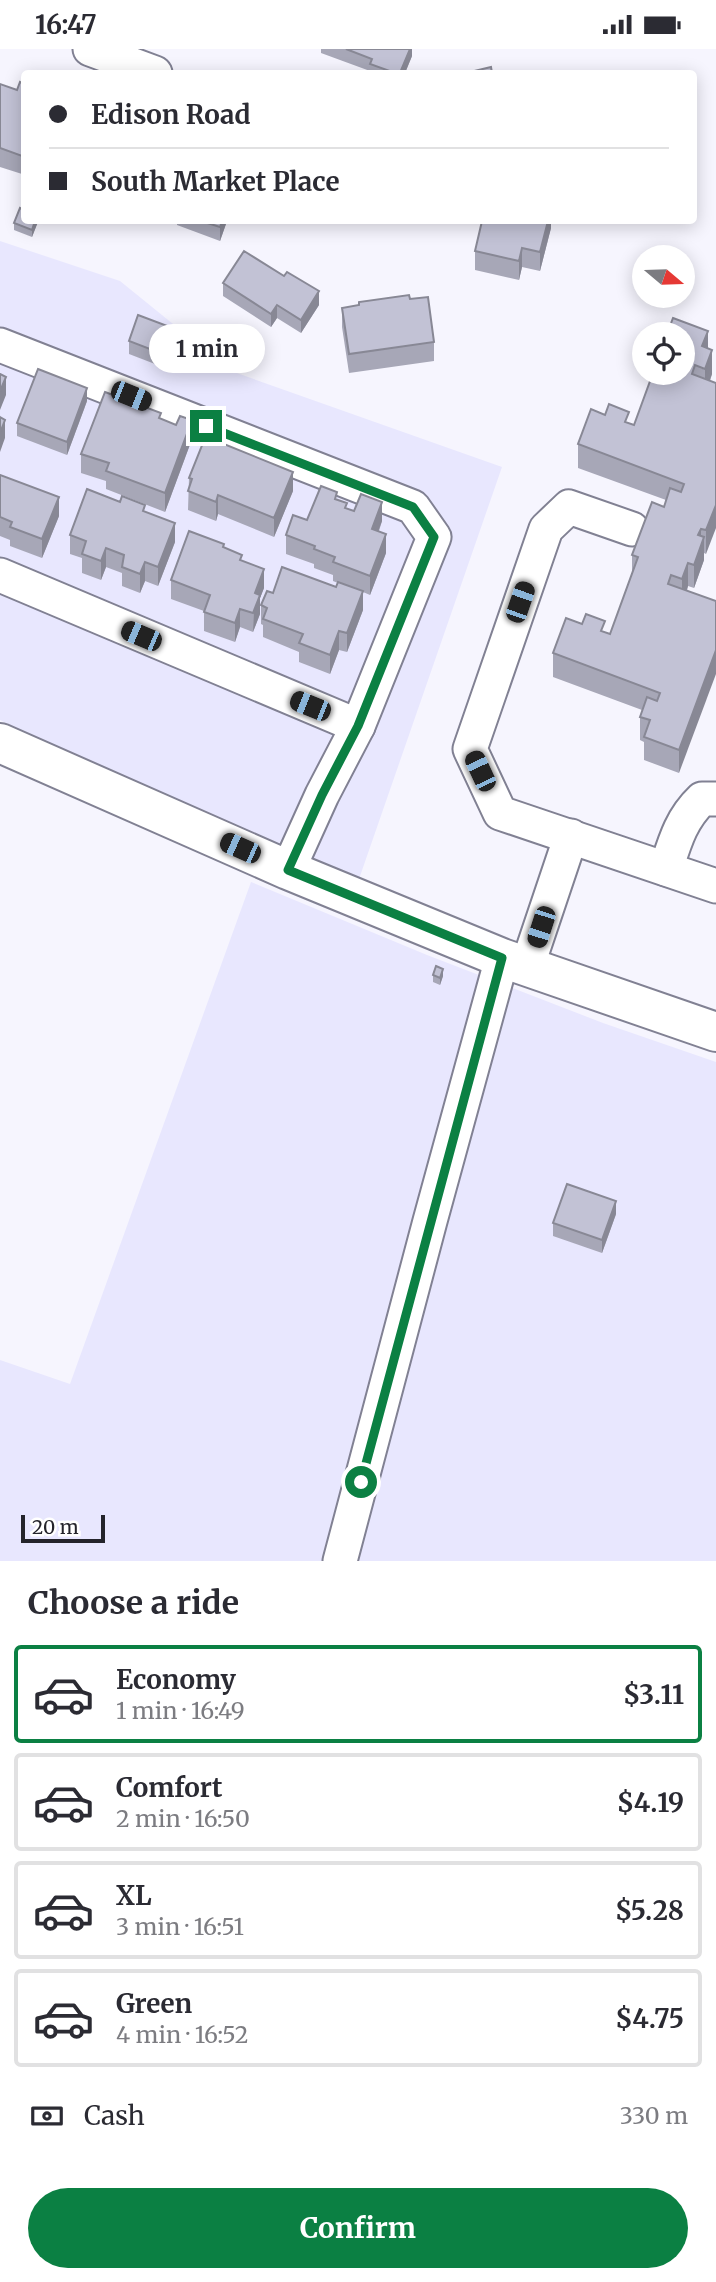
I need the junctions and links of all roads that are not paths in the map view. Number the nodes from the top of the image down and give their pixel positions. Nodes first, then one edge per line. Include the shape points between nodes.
1 (90, 49) edge
2 (147, 70) edge
3 (0, 345) edge
4 (632, 529) dead end
5 (0, 575) edge
6 (358, 726) junction
7 (0, 743) edge
8 (716, 799) edge
9 (571, 836) junction
10 (666, 869) junction
11 (288, 870) junction
12 (716, 886) edge
13 (515, 962) junction
14 (716, 1032) edge
15 (340, 1561) edge

1 - 2 street
3 - 6 street via 413,507 434,537
4 - 9 street via 569,507 546,529 470,750 500,813
5 - 6 street
6 - 11 street
7 - 11 main road
8 - 10 street via 702,799 690,811 679,828
9 - 10 street
9 - 13 street
10 - 12 street
11 - 13 main road
13 - 14 main road
13 - 15 street via 433,1207

